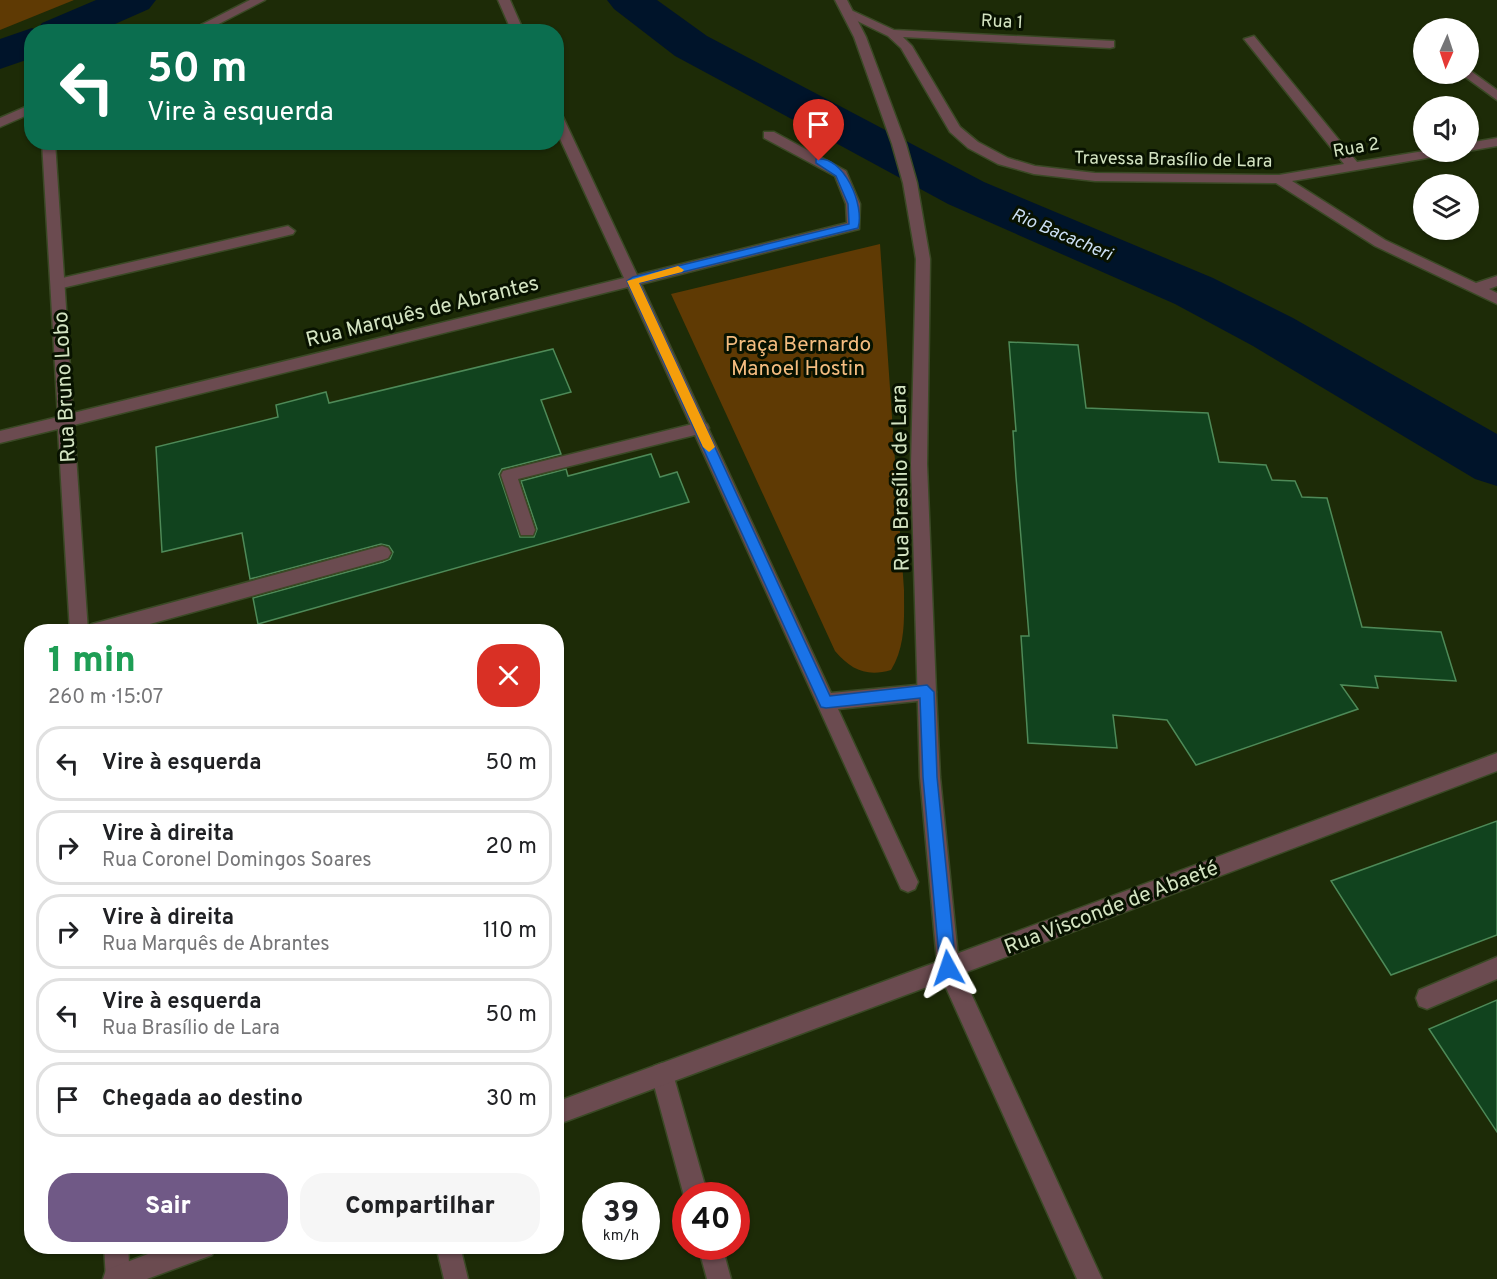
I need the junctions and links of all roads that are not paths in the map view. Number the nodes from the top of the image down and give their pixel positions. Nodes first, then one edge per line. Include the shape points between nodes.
1 (259, 0) edge
2 (504, 0) edge
3 (841, 0) edge
4 (849, 13) junction
5 (210, 24) edge
6 (514, 24) edge
7 (892, 33) junction
8 (1250, 39) dead end
9 (1110, 44) dead end
10 (1479, 82) edge
11 (1497, 96) edge
12 (24, 112) edge
13 (0, 123) edge
14 (564, 132) edge
15 (769, 135) dead end
16 (1497, 142) edge
17 (1479, 145) edge
18 (49, 150) edge
19 (1413, 156) edge
20 (1353, 166) junction
21 (1279, 178) junction
22 (288, 231) dead end
23 (633, 281) junction
24 (1497, 281) edge
25 (58, 284) junction
26 (1474, 290) junction
27 (1497, 299) edge
28 (67, 421) junction
29 (700, 428) junction
30 (0, 437) edge
31 (527, 530) dead end
32 (382, 553) dead end
33 (79, 624) edge
34 (121, 624) edge
35 (927, 692) junction
36 (826, 702) junction
37 (1497, 762) edge
38 (908, 882) dead end
39 (948, 968) junction
40 (1497, 968) edge
41 (1426, 998) dead end
42 (662, 1074) junction
43 (564, 1111) edge
44 (692, 1182) edge
45 (116, 1254) edge
46 (181, 1254) edge
47 (450, 1254) edge
48 (714, 1260) edge
49 (117, 1279) edge
50 (456, 1279) edge
51 (719, 1279) edge
52 (1090, 1279) edge

1 - 5 street
2 - 6 street
3 - 4 street, Rua Brasílio de Lara
4 - 7 street, Travessa Brasílio de Lara
4 - 35 street, Rua Brasílio de Lara via 886,105 910,183 923,271 919,464
7 - 9 street, Rua 1
7 - 21 street, Travessa Brasílio de Lara via 906,46 955,129 973,145 1003,161 1034,170 1095,177
8 - 20 street
10 - 11 street
12 - 13 street
14 - 23 street
15 - 23 street, Rua Marquês de Abrantes via 841,174 853,204 854,226
16 - 17 street
18 - 25 street, Rua Bruno Lobo
19 - 20 street, Rua 2
20 - 21 street, Rua 2
21 - 26 street, Travessa Brasílio de Lara via 1380,243
22 - 25 street
23 - 28 street, Rua Marquês de Abrantes
23 - 29 street
24 - 26 street
25 - 28 street, Rua Bruno Lobo
26 - 27 street, Travessa Brasílio de Lara
28 - 30 street, Rua Marquês de Abrantes
28 - 33 street, Rua Bruno Lobo
29 - 31 street via 509,476
29 - 36 street
32 - 34 street
35 - 36 street
35 - 39 street, Rua Brasílio de Lara via 930,777
36 - 38 street
37 - 39 street, Rua Visconde de Abaeté
39 - 42 street, Rua Visconde de Abaeté
39 - 52 street, Rua Brasílio de Lara
40 - 41 street
42 - 43 street, Rua Visconde de Abaeté
42 - 44 street
45 - 49 street
46 - 49 street
47 - 50 street
48 - 51 street

